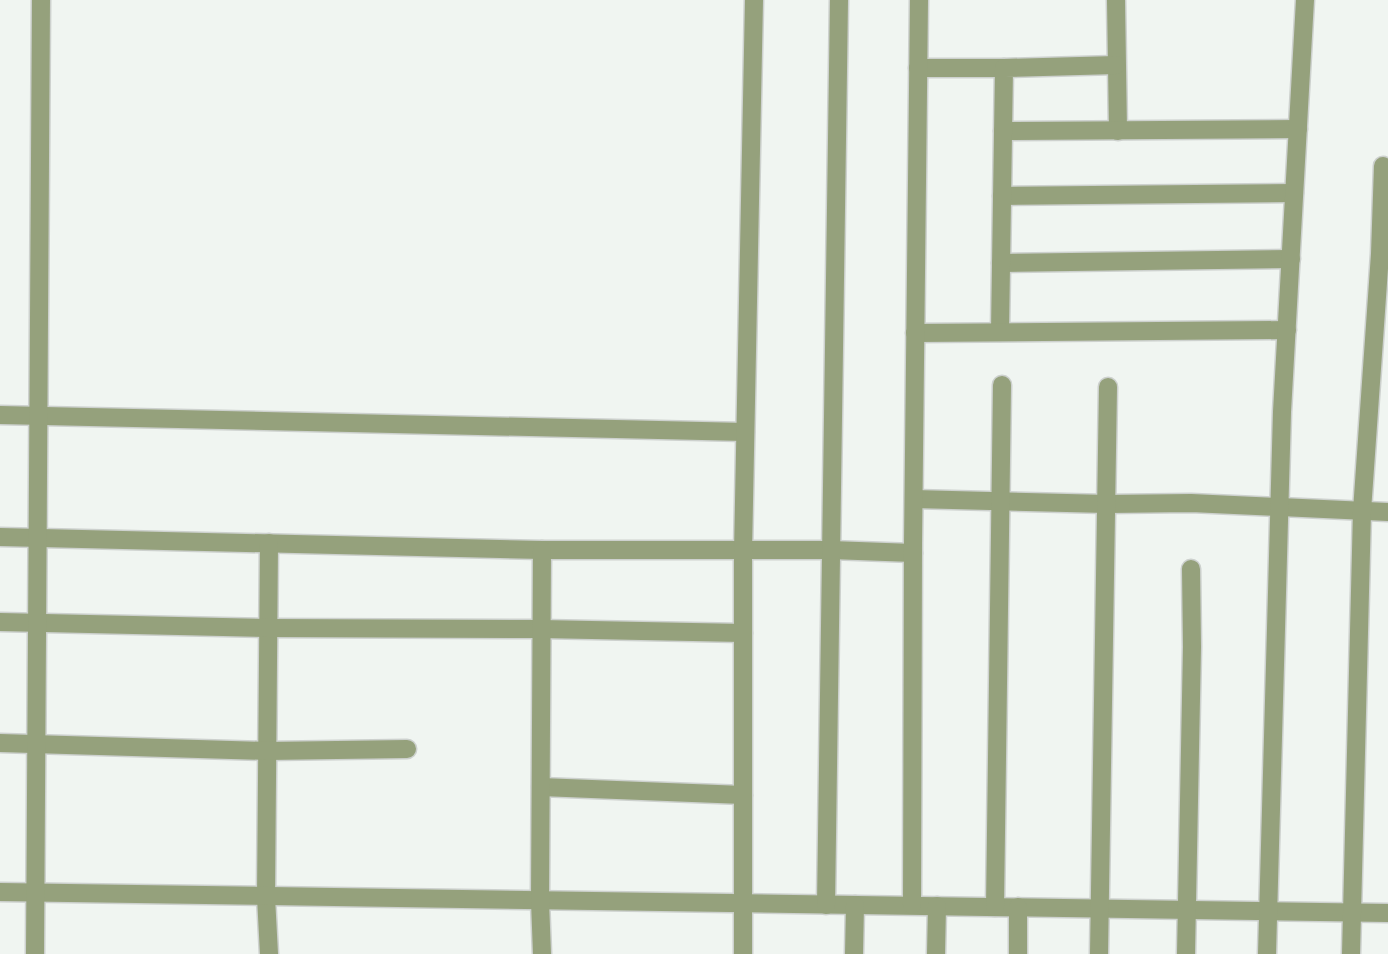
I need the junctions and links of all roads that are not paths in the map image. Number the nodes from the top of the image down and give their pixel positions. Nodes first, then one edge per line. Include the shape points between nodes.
1 (41, 0) edge
2 (754, 0) edge
3 (839, 0) edge
4 (919, 0) edge
5 (1116, 0) edge
6 (1305, 0) edge
7 (1116, 65) junction
8 (918, 68) junction
9 (1004, 68) junction
10 (1298, 129) junction
11 (1003, 131) junction
12 (1118, 131) junction
13 (1382, 166) dead end
14 (1294, 193) junction
15 (1002, 196) junction
16 (1384, 254) edge
17 (1290, 259) junction
18 (1001, 263) junction
19 (1287, 330) junction
20 (1000, 332) junction
21 (915, 333) junction
22 (1002, 385) dead end
23 (1379, 386) edge
24 (1108, 387) dead end
25 (0, 415) edge
26 (39, 415) junction
27 (745, 432) junction
28 (914, 499) junction
29 (1000, 500) junction
30 (1107, 504) junction
31 (1279, 508) junction
32 (1362, 511) junction
33 (1388, 512) edge
34 (0, 537) edge
35 (38, 538) junction
36 (269, 543) junction
37 (542, 551) junction
38 (831, 551) junction
39 (743, 552) junction
40 (913, 553) junction
41 (1191, 569) dead end
42 (0, 622) edge
43 (37, 623) junction
44 (268, 628) junction
45 (541, 629) junction
46 (743, 633) junction
47 (0, 743) edge
48 (36, 743) junction
49 (407, 750) dead end
50 (267, 751) junction
51 (541, 787) junction
52 (743, 794) junction
53 (0, 892) edge
54 (36, 893) junction
55 (266, 897) junction
56 (540, 901) junction
57 (744, 904) junction
58 (827, 905) junction
59 (855, 905) junction
60 (912, 905) junction
61 (937, 906) junction
62 (995, 907) junction
63 (1018, 907) junction
64 (1099, 908) junction
65 (1186, 910) junction
66 (1268, 911) junction
67 (1352, 913) junction
68 (1388, 913) edge
69 (35, 954) edge
70 (269, 954) edge
71 (542, 954) edge
72 (743, 954) edge
73 (854, 954) edge
74 (936, 954) edge
75 (1018, 954) edge
76 (1099, 954) edge
77 (1186, 954) edge
78 (1267, 954) edge
79 (1351, 954) edge

1 - 26 street
2 - 27 street
3 - 38 street
4 - 8 street
5 - 7 street
6 - 10 street
7 - 9 street
7 - 12 street
8 - 9 street
8 - 21 street
9 - 11 street
10 - 12 street
10 - 14 street
11 - 12 street
11 - 15 street
13 - 16 street
14 - 15 street
14 - 17 street
15 - 18 street
16 - 23 street
17 - 18 street
17 - 19 street
18 - 20 street
19 - 20 street
19 - 31 street
20 - 21 street
21 - 28 street
22 - 29 street
23 - 32 street
24 - 30 street
25 - 26 street
26 - 27 street
26 - 35 street
27 - 39 street
28 - 29 street
28 - 40 street
29 - 30 street
29 - 62 street
30 - 31 street
30 - 64 street
31 - 32 street
31 - 66 street
32 - 33 street
32 - 67 street
34 - 35 street
35 - 36 street
35 - 43 street
36 - 37 street
36 - 44 street
37 - 39 street
37 - 45 street
38 - 39 street
38 - 40 street
38 - 58 street
39 - 46 street
40 - 60 street
41 - 65 street
42 - 43 street
43 - 44 street
43 - 48 street
44 - 45 street
44 - 50 street
45 - 46 street
45 - 51 street
46 - 52 street
47 - 48 street
48 - 50 street
48 - 54 street
49 - 50 street
50 - 55 street
51 - 52 street
51 - 56 street
52 - 57 street
53 - 54 street
54 - 55 street
54 - 69 street
55 - 56 street
55 - 70 street
56 - 57 street
56 - 71 street
57 - 58 street
57 - 72 street
58 - 59 street
59 - 60 street
59 - 73 street
60 - 61 street
61 - 62 street
61 - 74 street
62 - 63 street
63 - 64 street
63 - 75 street
64 - 65 street
64 - 76 street
65 - 66 street
65 - 77 street
66 - 67 street
66 - 78 street
67 - 68 street
67 - 79 street

